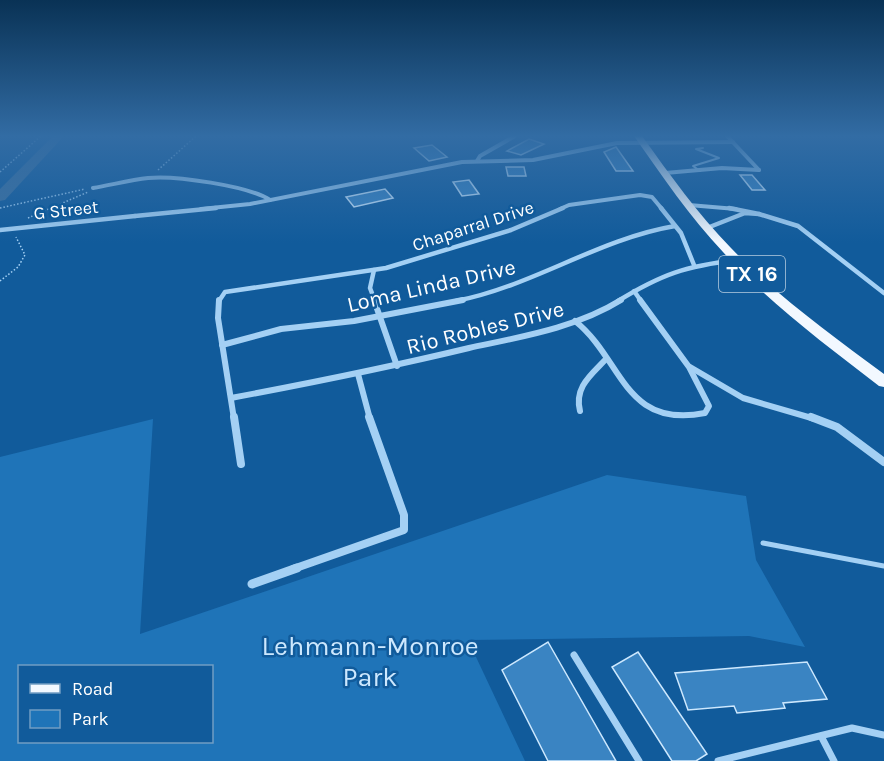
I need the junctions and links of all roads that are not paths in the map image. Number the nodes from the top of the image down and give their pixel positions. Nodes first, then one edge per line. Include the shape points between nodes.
1 (411, 172) edge
2 (691, 172) edge
3 (665, 173) joint
4 (93, 188) dead end
5 (270, 200) junction
6 (689, 205) junction
7 (759, 214) junction
8 (675, 226) junction
9 (707, 228) junction
10 (0, 230) edge
11 (737, 260) junction
12 (694, 265) junction
13 (374, 270) junction
14 (634, 291) junction
15 (884, 293) edge
16 (381, 316) junction
17 (575, 321) junction
18 (222, 345) junction
19 (606, 359) junction
20 (397, 366) junction
21 (689, 367) junction
22 (358, 374) junction
23 (884, 382) edge
24 (231, 398) junction
25 (580, 411) dead end
26 (884, 462) edge
27 (241, 464) dead end
28 (763, 543) dead end
29 (884, 566) edge
30 (252, 584) dead end
31 (574, 655) dead end
32 (884, 735) edge
33 (821, 736) junction
34 (748, 757) edge
35 (639, 761) edge
36 (718, 761) edge
37 (834, 761) edge

1 - 5 street, G Street
2 - 3 street
3 - 6 main road, TX 16
4 - 5 street via 150,178 190,180 260,193
5 - 10 street, G Street, bridge
6 - 7 street via 722,206
6 - 9 main road, TX 16
7 - 9 street via 745,213
7 - 15 street via 798,226
8 - 12 street, Chaparral Drive
8 - 13 street, Chaparral Drive via 648,195 578,203 511,230
8 - 16 street, Loma Linda Drive via 640,232 529,280
9 - 11 main road, TX 16
11 - 12 street, Rio Robles Drive
11 - 23 main road, TX 16 via 792,310
12 - 14 street, Rio Robles Drive
13 - 16 street via 370,288
13 - 18 street, Chaparral Drive via 222,294 218,305
14 - 17 street, Rio Robles Drive via 613,306
14 - 21 street
16 - 18 street, Loma Linda Drive via 281,329
16 - 20 street
17 - 19 street via 589,331
17 - 20 street, Rio Robles Drive
18 - 24 street
19 - 21 street via 632,397 643,405 678,415 708,410 707,397
19 - 25 street via 578,390
20 - 22 street, Rio Robles Drive
21 - 26 street via 743,398 837,427
22 - 24 street, Rio Robles Drive
22 - 30 street via 363,400 405,515 404,530
24 - 27 street
28 - 29 lane
31 - 35 lane
32 - 33 lane via 852,728
33 - 34 lane
33 - 37 lane
34 - 36 lane

